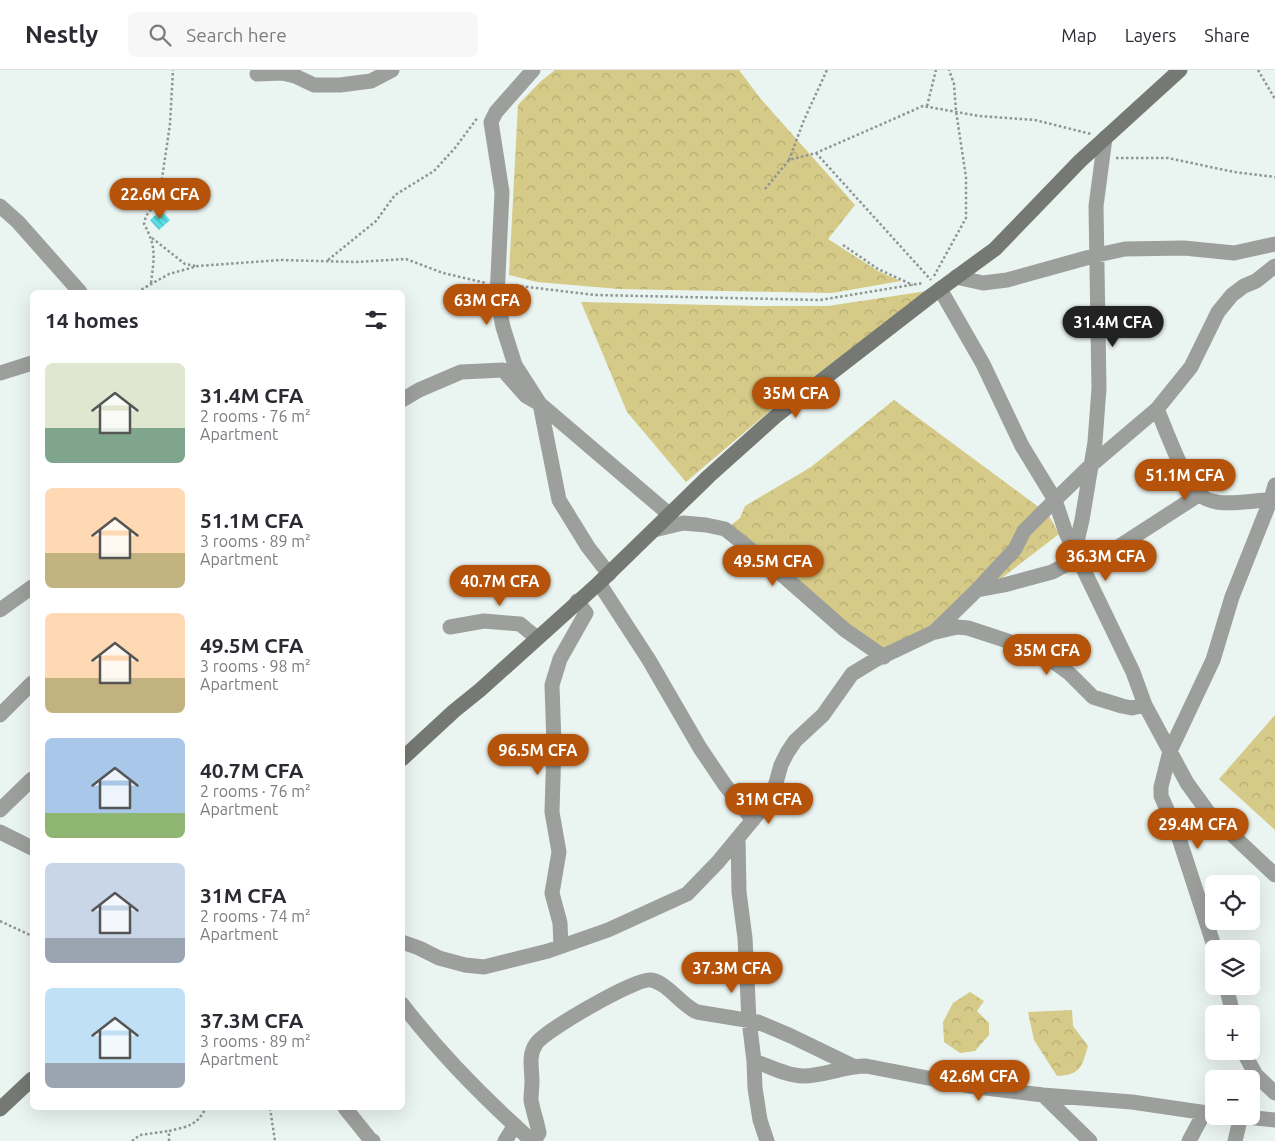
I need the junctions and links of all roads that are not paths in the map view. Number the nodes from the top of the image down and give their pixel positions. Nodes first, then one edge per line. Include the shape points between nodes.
1 (392, 70) edge
2 (532, 70) edge
3 (1180, 70) edge
4 (258, 74) dead end
5 (1105, 138) junction
6 (0, 206) edge
7 (1275, 244) edge
8 (1097, 255) junction
9 (1275, 266) edge
10 (956, 277) junction
11 (936, 284) junction
12 (78, 290) edge
13 (30, 364) edge
14 (0, 373) edge
15 (405, 398) edge
16 (540, 404) junction
17 (1158, 409) junction
18 (1090, 466) junction
19 (1200, 494) junction
20 (1274, 495) edge
21 (1055, 500) junction
22 (670, 514) junction
23 (654, 530) junction
24 (1079, 559) junction
25 (604, 578) junction
26 (30, 588) edge
27 (977, 590) junction
28 (577, 601) junction
29 (0, 610) edge
30 (450, 627) dead end
31 (934, 632) junction
32 (537, 638) junction
33 (884, 657) junction
34 (30, 685) edge
35 (1145, 705) junction
36 (0, 715) edge
37 (1170, 752) junction
38 (405, 756) edge
39 (30, 781) edge
40 (0, 810) edge
41 (753, 820) junction
42 (0, 832) edge
43 (738, 838) junction
44 (30, 847) edge
45 (1275, 875) edge
46 (1212, 940) edge
47 (405, 943) edge
48 (561, 946) junction
49 (405, 1008) edge
50 (749, 1020) junction
51 (1248, 1060) edge
52 (754, 1061) junction
53 (853, 1066) junction
54 (30, 1081) edge
55 (1275, 1093) edge
56 (1043, 1095) junction
57 (0, 1109) edge
58 (347, 1110) edge
59 (1205, 1112) edge
60 (1260, 1118) edge
61 (1205, 1119) edge
62 (1275, 1120) edge
63 (515, 1125) junction
64 (1239, 1125) edge
65 (373, 1141) edge
66 (504, 1141) edge
67 (533, 1141) edge
68 (767, 1141) edge
69 (1090, 1141) edge
70 (1189, 1141) edge
71 (1235, 1141) edge

1 - 4 street via 371,81 340,85 314,85 282,73
2 - 16 street via 496,112 491,132 502,192 497,297 515,365
3 - 5 street
5 - 8 street via 1096,206
5 - 10 street via 995,249
6 - 12 street
7 - 8 street via 1234,254 1159,248 1125,249
8 - 10 street via 1007,280 983,283
8 - 18 street via 1099,388
9 - 17 street via 1232,295 1218,312 1190,367
10 - 11 street
11 - 21 street via 983,364 1022,446
11 - 22 street via 777,415
13 - 14 street
15 - 16 street via 461,372 503,370 526,396
16 - 22 street
16 - 25 street via 560,500
17 - 18 street
17 - 19 street via 1170,443 1192,486
18 - 21 street
18 - 24 street
19 - 20 street via 1220,503
19 - 24 street
20 - 37 street via 1232,597 1212,660
21 - 24 street
21 - 27 street via 1024,531 1015,548
22 - 23 street
23 - 25 street
23 - 33 street via 683,523 724,529 845,630
24 - 27 street via 1052,572
24 - 35 street via 1133,672
25 - 28 street
25 - 41 street via 700,748
26 - 29 street
27 - 31 street
28 - 32 street
28 - 48 street via 586,613 560,659 552,685 552,812 559,852 552,893 560,923
30 - 32 street via 484,621 520,624
31 - 33 street
31 - 35 street via 957,627 979,630 1048,658 1093,697 1132,708
32 - 38 street
33 - 41 street via 852,674 823,715 795,741 781,765 774,790
34 - 36 street
35 - 37 street
37 - 45 street via 1208,812
37 - 46 street via 1161,796 1177,832
39 - 40 street
41 - 43 street
42 - 44 street
43 - 48 street via 687,894 608,930
43 - 50 street
47 - 48 street via 440,958 484,967
49 - 63 street via 465,1078
50 - 52 street
50 - 53 street
50 - 67 street via 697,1012 649,979 555,1027 536,1044 530,1059 531,1098 539,1133
51 - 55 street via 1256,1075
52 - 53 street via 802,1076
52 - 68 street via 760,1120
53 - 56 street
54 - 57 street
56 - 59 street via 1132,1102
56 - 69 street
58 - 65 street
60 - 62 street
61 - 70 street
63 - 66 street
63 - 67 street
64 - 71 street

